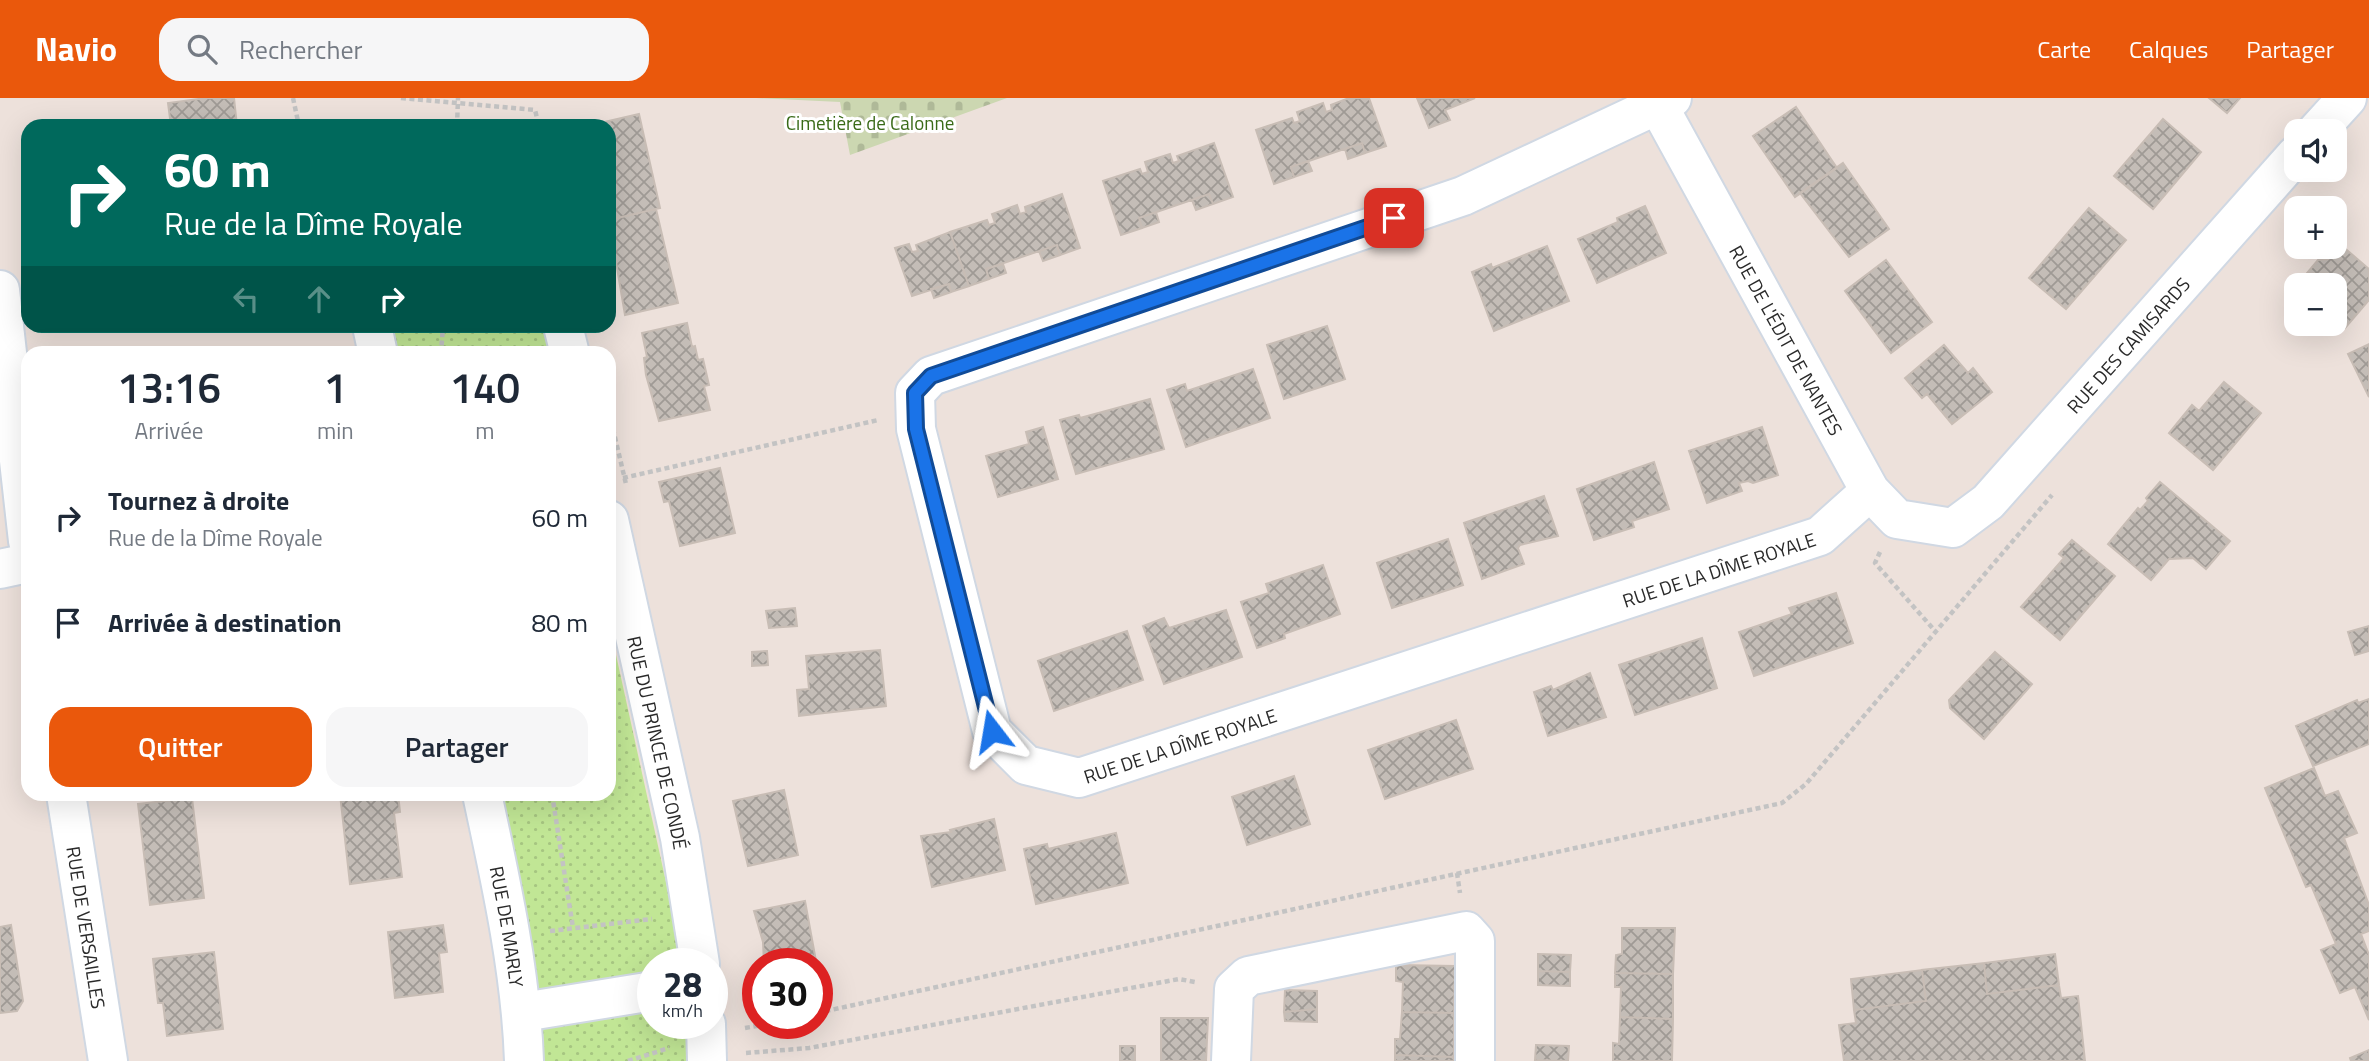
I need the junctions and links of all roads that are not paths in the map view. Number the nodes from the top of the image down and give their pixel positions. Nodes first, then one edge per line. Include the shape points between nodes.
1 (2347, 98) edge
2 (1662, 101) edge
3 (2328, 119) edge
4 (2284, 169) edge
5 (0, 290) edge
6 (21, 478) edge
7 (1870, 491) junction
8 (1897, 519) joint
9 (616, 551) edge
10 (21, 564) edge
11 (0, 569) edge
12 (67, 801) edge
13 (483, 801) edge
14 (697, 948) edge
15 (637, 994) edge
16 (523, 1013) junction
17 (108, 1061) edge
18 (524, 1061) edge
19 (1231, 1061) edge
20 (1475, 1061) edge

1 - 3 street
2 - 7 street, RUE DE L'ÉDIT DE NANTES
2 - 7 street, RUE DE LA DÎME ROYALE via 1463,196 931,376 915,393 916,429 992,731 1026,765 1079,779 1820,536
4 - 8 street, RUE DES CAMISARDS via 1988,502 1953,528
5 - 6 street
7 - 8 street, RUE DE L'ÉDIT DE NANTES
9 - 14 street, RUE DU PRINCE DE CONDÉ via 680,838
10 - 11 street
12 - 17 street, RUE DE VERSAILLES
13 - 16 street, RUE DE MARLY
15 - 16 street
16 - 18 street, RUE DE MARLY
19 - 20 street via 1234,989 1248,976 1466,931 1475,941

